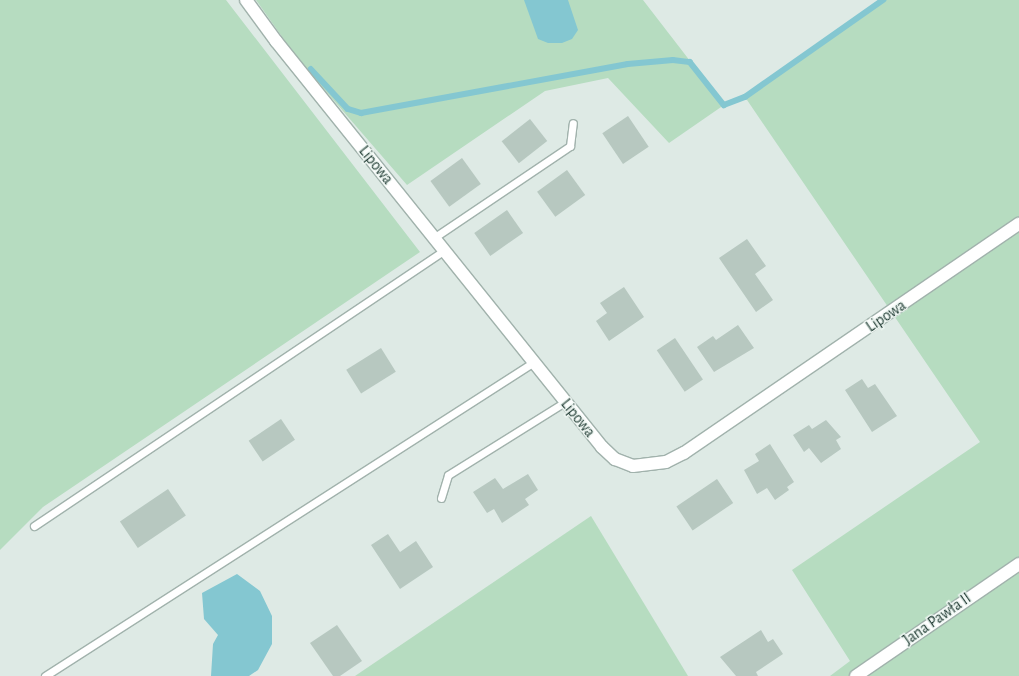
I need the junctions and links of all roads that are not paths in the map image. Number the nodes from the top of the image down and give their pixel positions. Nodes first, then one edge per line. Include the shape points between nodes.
1 (246, 0) edge
2 (573, 123) dead end
3 (1019, 224) edge
4 (435, 237) junction
5 (444, 250) junction
6 (534, 362) junction
7 (565, 402) junction
8 (441, 498) dead end
9 (34, 526) dead end
10 (1019, 564) edge
11 (45, 676) edge
12 (856, 676) edge

1 - 4 street, Lipowa via 276,41
2 - 4 lane via 570,146
3 - 7 street, Lipowa via 690,449 666,462 633,466 615,459
4 - 5 street, Lipowa
5 - 6 street, Lipowa
5 - 9 lane
6 - 7 street, Lipowa
6 - 11 lane
7 - 8 lane via 448,475
10 - 12 street, Jana Pawła II

